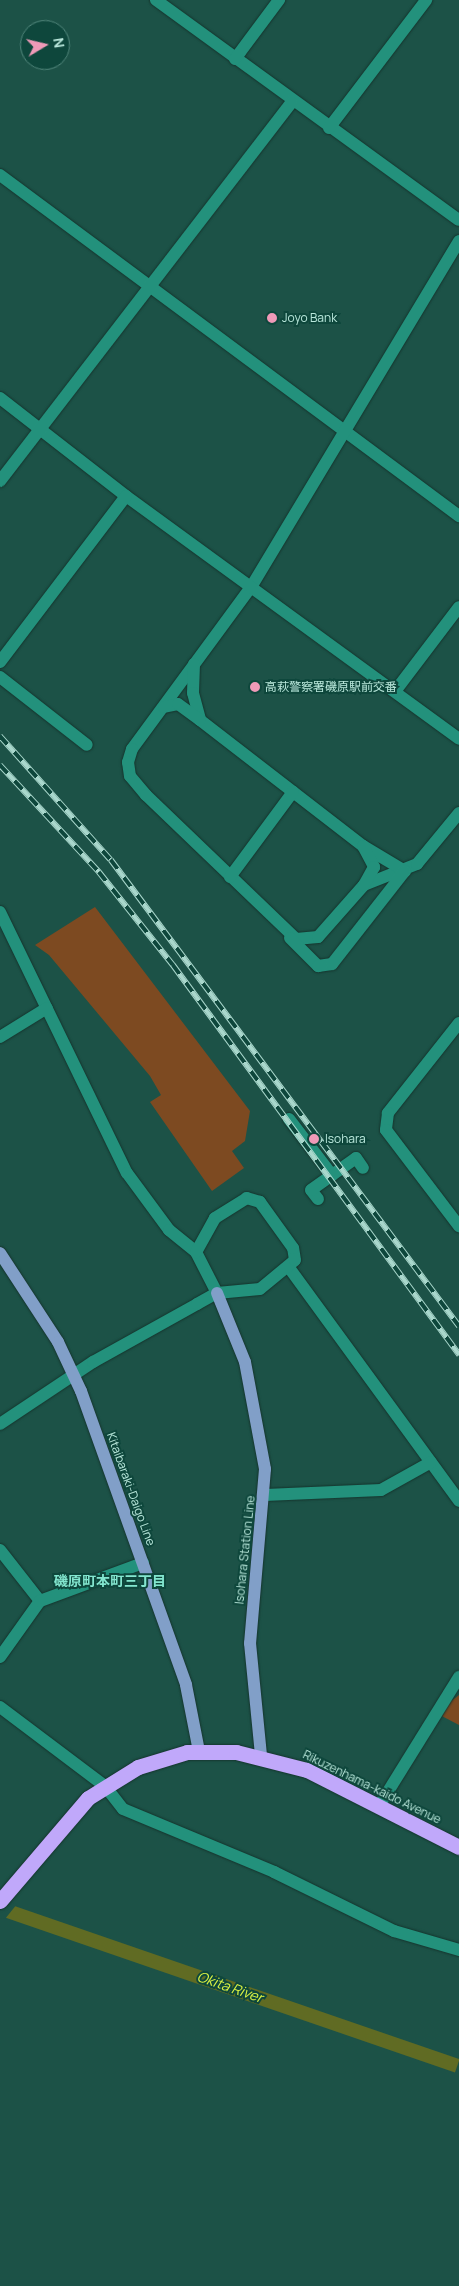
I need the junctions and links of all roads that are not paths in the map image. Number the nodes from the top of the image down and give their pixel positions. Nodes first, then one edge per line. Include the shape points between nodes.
1 (156, 0) edge
2 (279, 0) edge
3 (426, 0) edge
4 (235, 59) junction
5 (292, 102) junction
6 (329, 128) junction
7 (0, 175) edge
8 (459, 220) edge
9 (459, 240) edge
10 (150, 287) junction
11 (0, 398) edge
12 (40, 429) junction
13 (346, 431) junction
14 (0, 481) edge
15 (126, 496) junction
16 (459, 516) edge
17 (251, 587) junction
18 (459, 607) edge
19 (0, 662) edge
20 (194, 664) junction
21 (0, 677) edge
22 (396, 690) junction
23 (164, 707) junction
24 (200, 720) junction
25 (459, 739) edge
26 (87, 745) dead end
27 (293, 792) junction
28 (459, 813) edge
29 (363, 846) junction
30 (405, 871) junction
31 (230, 877) junction
32 (364, 885) junction
33 (0, 912) edge
34 (285, 933) junction
35 (47, 1008) junction
36 (459, 1023) edge
37 (0, 1037) edge
38 (289, 1119) dead end
39 (359, 1166) dead end
40 (332, 1175) junction
41 (318, 1195) dead end
42 (459, 1226) edge
43 (196, 1252) junction
44 (0, 1253) edge
45 (290, 1269) junction
46 (217, 1293) junction
47 (74, 1374) junction
48 (0, 1424) edge
49 (431, 1462) junction
50 (265, 1495) junction
51 (459, 1501) edge
52 (0, 1550) edge
53 (143, 1563) junction
54 (40, 1601) junction
55 (0, 1658) edge
56 (459, 1677) edge
57 (0, 1708) edge
58 (199, 1751) junction
59 (262, 1756) junction
60 (105, 1786) junction
61 (379, 1806) junction
62 (459, 1847) edge
63 (0, 1901) edge
64 (459, 1950) edge

1 - 4 street
2 - 4 street
3 - 6 street
4 - 5 street
5 - 6 street
5 - 10 street
6 - 8 street
7 - 10 street
9 - 13 street
10 - 12 street
10 - 13 street
11 - 12 street
12 - 14 street
12 - 15 street
13 - 16 street
13 - 17 street
15 - 17 street
15 - 19 street
17 - 20 street
17 - 22 street
18 - 22 street
20 - 23 street
20 - 24 street via 193,693
21 - 26 street
22 - 25 street
23 - 24 street via 178,704
23 - 31 street via 132,749 130,776
24 - 27 street
27 - 29 street
27 - 31 street
28 - 30 street via 422,860
29 - 30 street
29 - 32 street via 374,868
30 - 32 street
30 - 34 street via 332,964 318,966
31 - 34 street
32 - 34 street via 318,937 296,939
33 - 35 street
35 - 37 street
35 - 43 street via 127,1173 169,1230
36 - 42 street via 388,1113 386,1130
38 - 40 street
39 - 40 street
40 - 41 street
43 - 45 street via 215,1218 248,1198 260,1202 293,1248 295,1260
43 - 46 street
44 - 47 main road, Kitaibaraki-Daigo Line
45 - 46 street via 252,1292
45 - 49 street
46 - 47 street
46 - 50 main road, Isohara Station Line via 244,1362 257,1413
47 - 48 street
47 - 53 main road, Kitaibaraki-Daigo Line
49 - 50 street via 381,1490
49 - 51 street
50 - 59 main road, Isohara Station Line via 250,1643
52 - 54 street
53 - 54 street
53 - 58 main road, Kitaibaraki-Daigo Line via 186,1685
54 - 55 street
56 - 61 street
57 - 60 street
58 - 59 highway, Rikuzenhama-kaido Avenue
58 - 60 highway, Rikuzenhama-kaido Avenue via 156,1759
59 - 61 highway, Rikuzenhama-kaido Avenue via 307,1770
60 - 63 highway, Rikuzenhama-kaido Avenue via 73,1813
60 - 64 street via 123,1809 274,1872 394,1931
61 - 62 highway, Rikuzenhama-kaido Avenue

